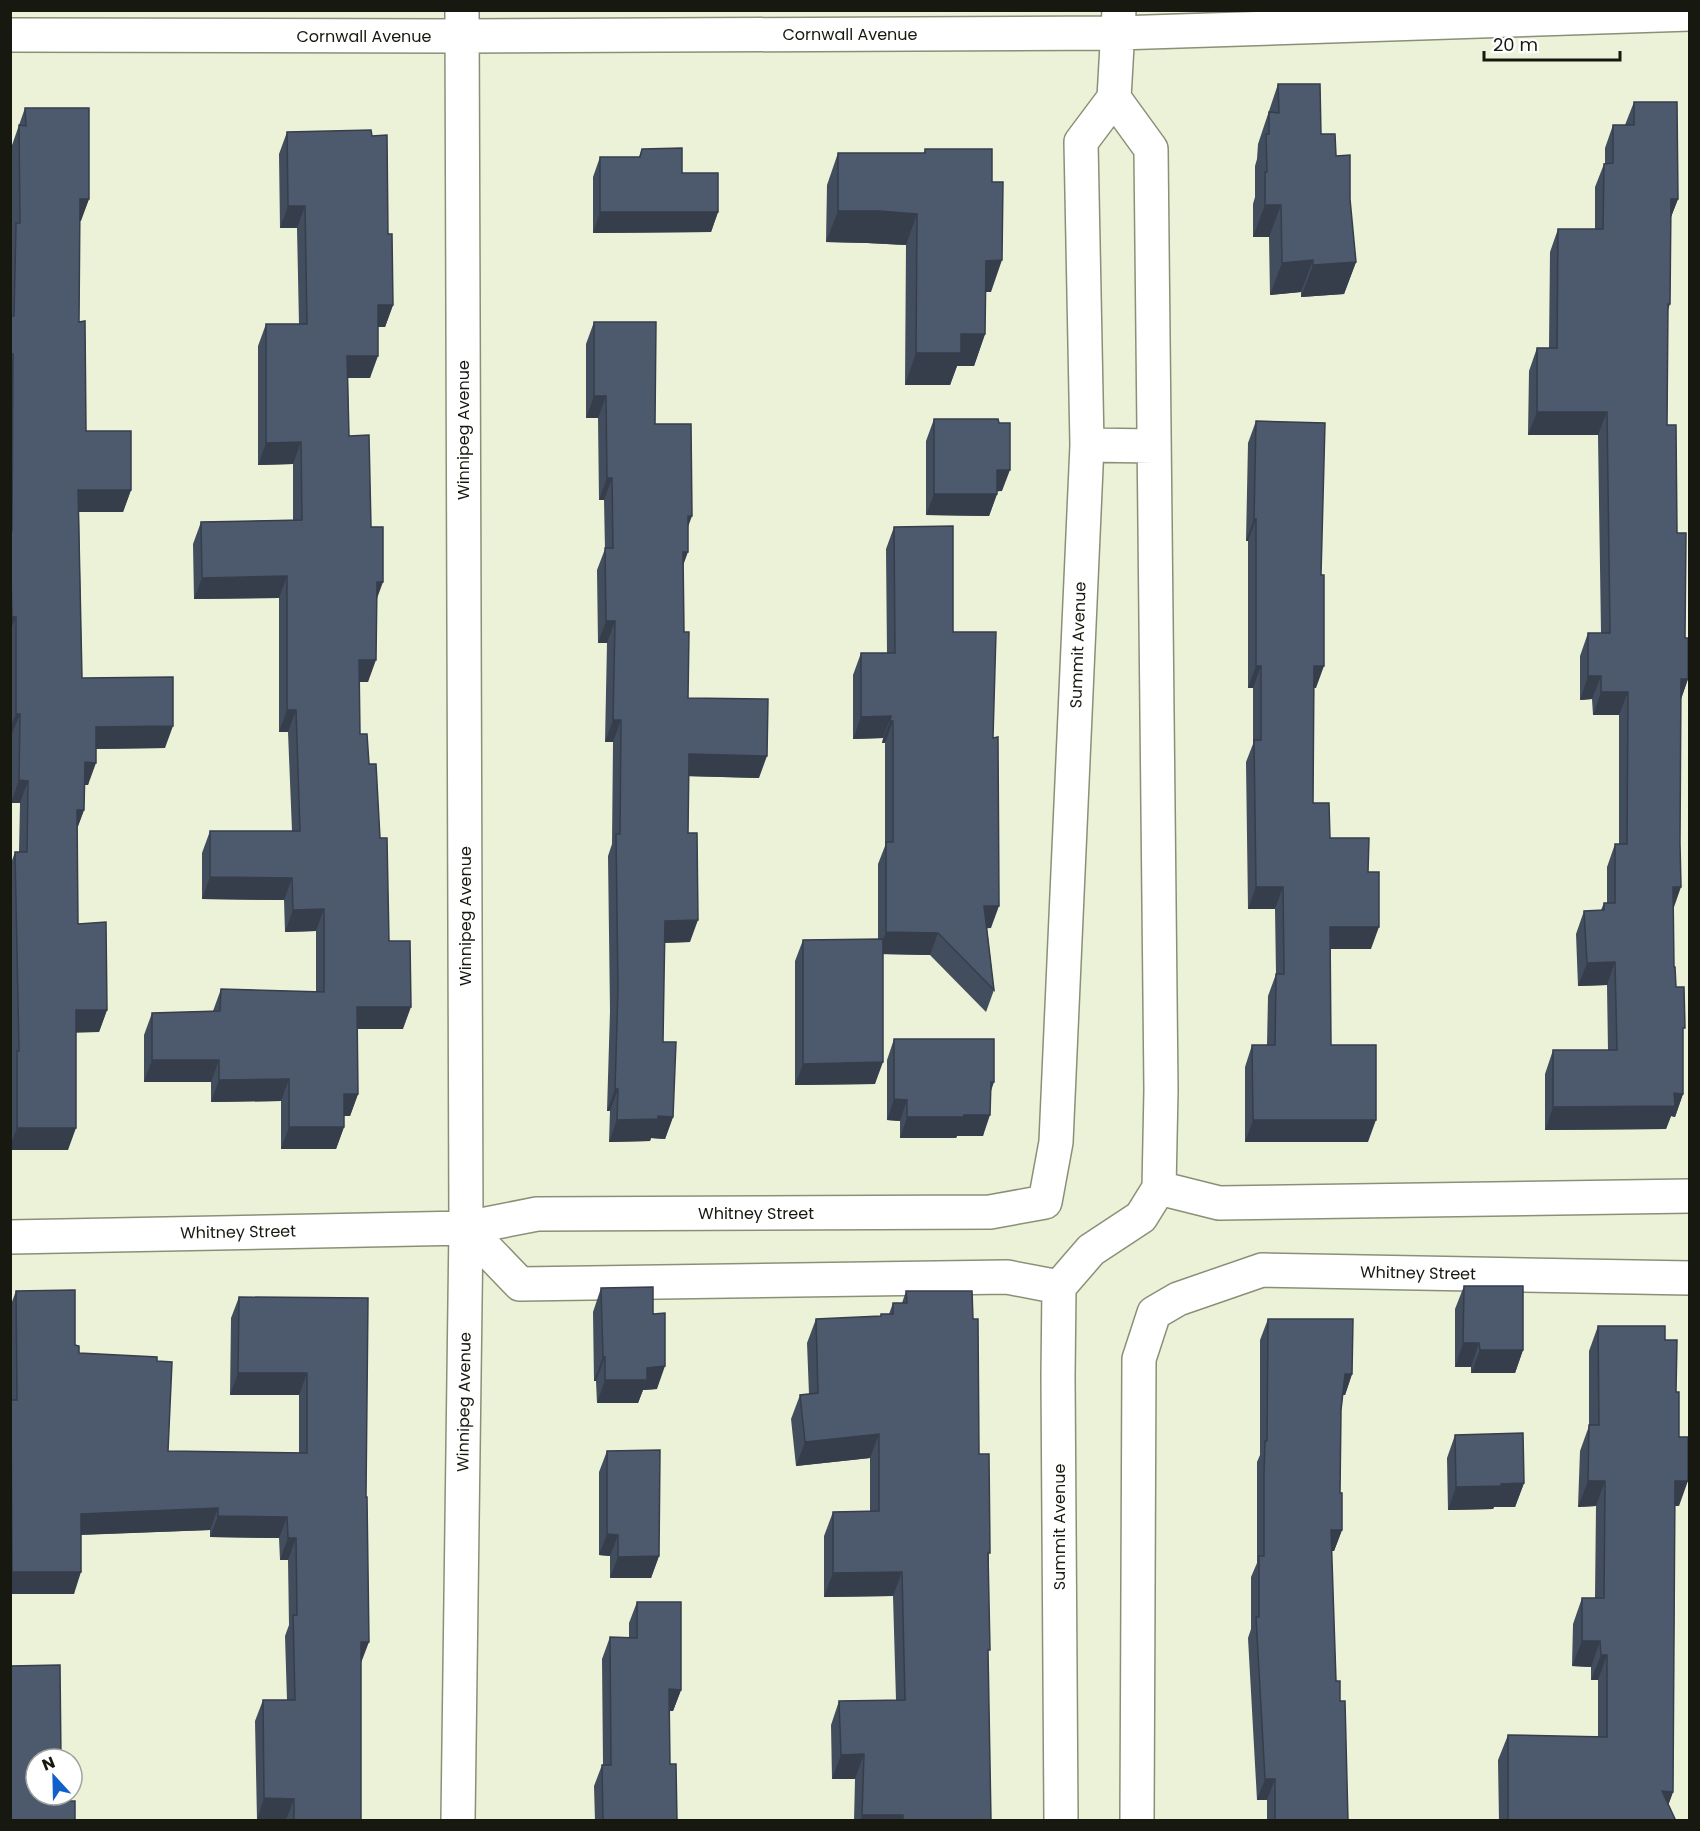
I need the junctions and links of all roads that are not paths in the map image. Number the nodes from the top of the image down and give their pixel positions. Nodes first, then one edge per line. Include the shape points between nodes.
1 (1689, 14) edge
2 (1118, 22) edge
3 (462, 23) edge
4 (10, 35) edge
5 (1114, 98) junction
6 (1087, 445) junction
7 (1154, 446) junction
8 (1159, 1188) junction
9 (1689, 1196) edge
10 (1045, 1202) joint
11 (466, 1228) junction
12 (10, 1237) edge
13 (1689, 1278) edge
14 (1059, 1287) junction
15 (458, 1821) edge
16 (1061, 1821) edge
17 (1137, 1821) edge

1 - 2 street, Cornwall Avenue
2 - 3 street, Cornwall Avenue
2 - 5 street
3 - 4 street, Cornwall Avenue
3 - 11 street, Winnipeg Avenue
5 - 6 street, Summit Avenue via 1081,142
5 - 7 street via 1151,149
6 - 7 street
6 - 10 street, Summit Avenue via 1056,1142
7 - 8 street
8 - 9 street via 1219,1203
8 - 14 street via 1141,1217 1091,1250
10 - 11 street, Whitney Street via 990,1212 537,1214
11 - 12 street, Whitney Street
11 - 14 street via 520,1284 1007,1277
11 - 15 street, Winnipeg Avenue
13 - 17 street, Whitney Street via 1262,1270 1178,1299 1154,1313 1139,1359
14 - 16 street, Summit Avenue

